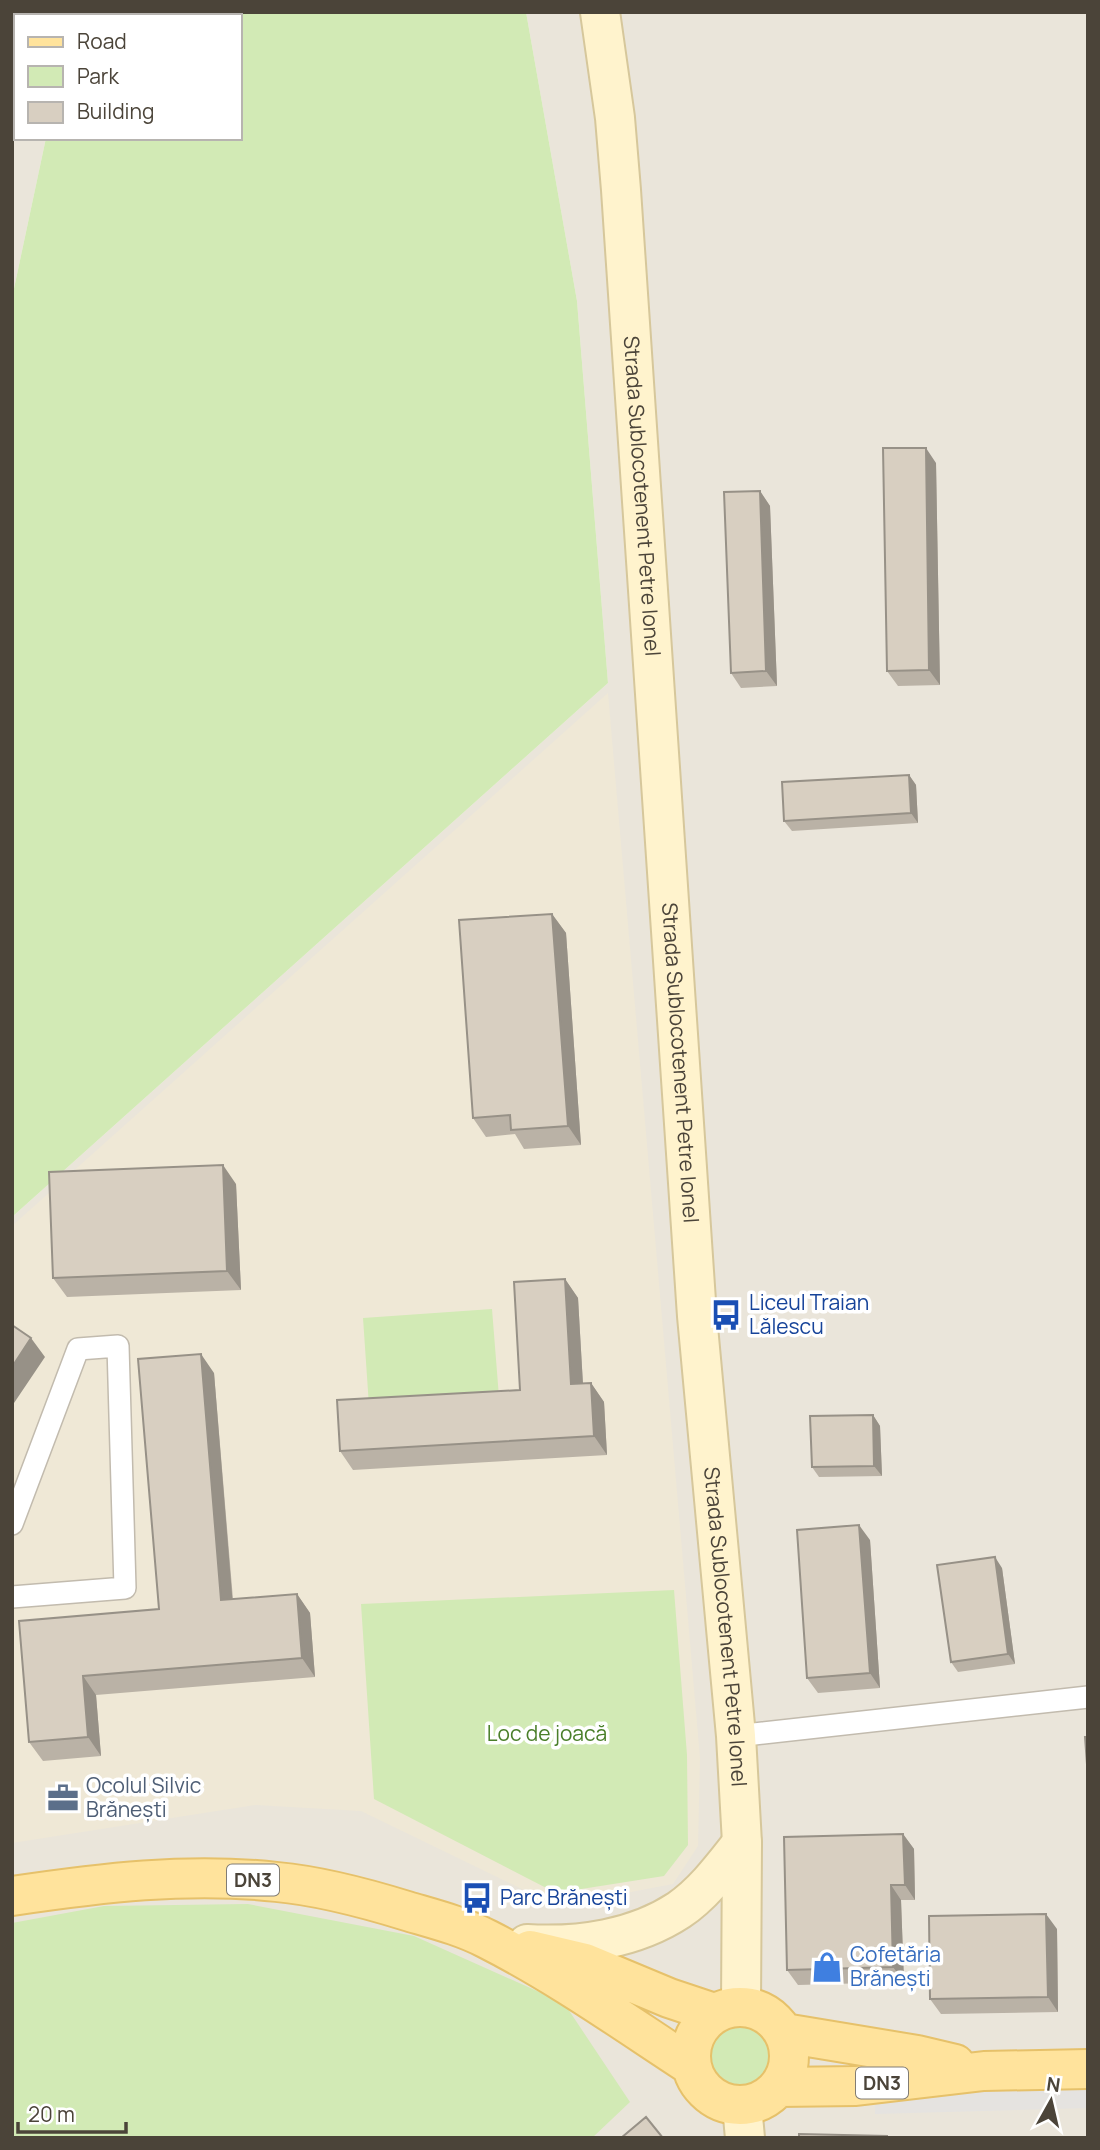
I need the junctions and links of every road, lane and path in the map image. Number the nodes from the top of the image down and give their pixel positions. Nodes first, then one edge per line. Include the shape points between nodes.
1 (600, 12) edge
2 (12, 1524) edge
3 (12, 1597) edge
4 (1088, 1697) edge
5 (736, 1736) junction
6 (742, 1843) junction
7 (12, 1896) edge
8 (487, 1939) junction
9 (728, 2010) junction
10 (784, 2033) junction
11 (691, 2065) junction
12 (1088, 2069) edge
13 (984, 2071) junction
14 (779, 2087) junction
15 (743, 2122) edge

1 - 5 main road, Strada Sublocotenent Petre Ionel via 615,118 696,1302
2 - 3 lane via 78,1349 118,1346 125,1588
4 - 5 lane
5 - 6 main road, Strada Sublocotenent Petre Ionel
6 - 8 main road via 705,1887 680,1909 649,1925 611,1938 571,1944
6 - 9 main road, Strada Sublocotenent Petre Ionel
7 - 8 main road, DN3 via 141,1880 278,1882 386,1904
8 - 9 main road, DN3 via 585,1963 669,1998
8 - 11 main road, DN3
9 - 10 main road via 758,2010
9 - 11 main road via 702,2023 690,2050
10 - 13 main road, DN3
10 - 14 main road via 789,2061
11 - 15 main road via 703,2090 728,2104
12 - 13 main road, DN3
13 - 14 main road, DN3 via 865,2085
14 - 15 main road via 756,2104

